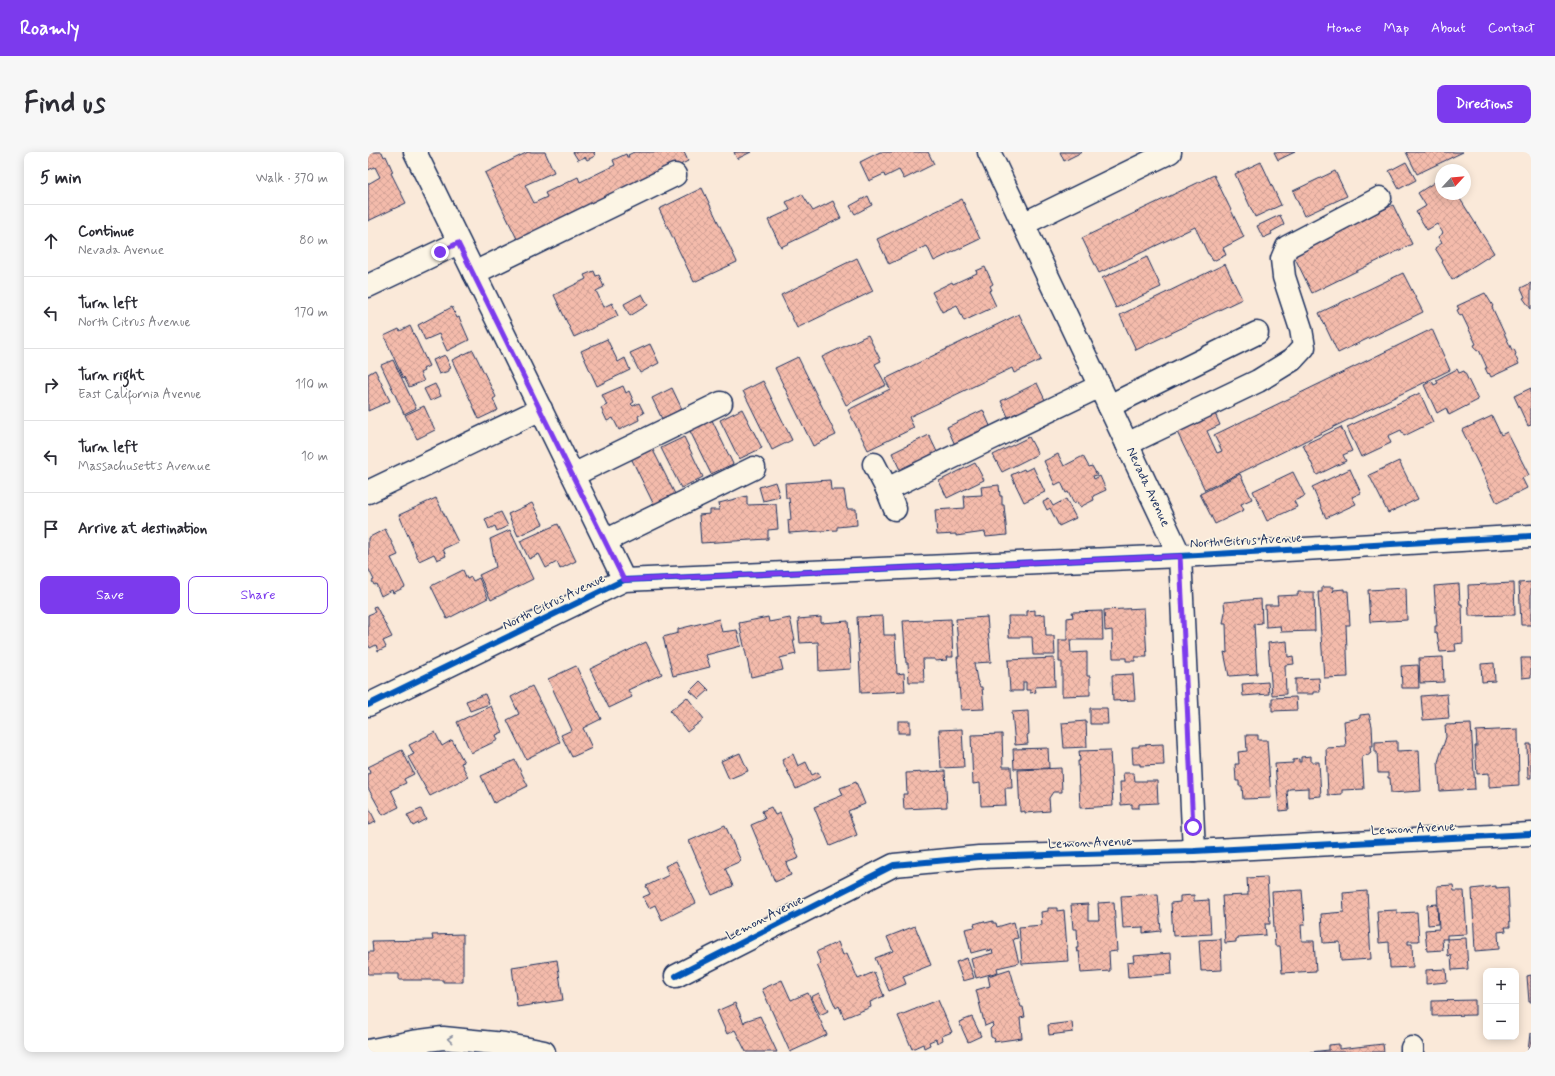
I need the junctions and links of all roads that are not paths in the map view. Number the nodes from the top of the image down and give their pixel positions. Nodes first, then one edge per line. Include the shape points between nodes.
1 (415, 152) edge
2 (989, 152) edge
3 (1170, 152) edge
4 (675, 175) dead end
5 (1380, 198) dead end
6 (1023, 224) junction
7 (458, 243) junction
8 (474, 273) junction
9 (368, 286) edge
10 (1257, 333) dead end
11 (1100, 386) junction
12 (721, 403) dead end
13 (1109, 406) junction
14 (541, 409) junction
15 (1128, 444) junction
16 (874, 464) dead end
17 (754, 468) dead end
18 (573, 475) junction
19 (887, 489) junction
20 (368, 492) edge
21 (895, 509) dead end
22 (1531, 536) edge
23 (605, 541) junction
24 (1180, 556) junction
25 (624, 580) junction
26 (368, 705) edge
27 (1531, 834) edge
28 (1194, 851) junction
29 (676, 976) dead end
30 (368, 1051) edge
31 (544, 1052) edge

1 - 7 street
2 - 6 street, Nevada Avenue
3 - 6 street
4 - 8 street
5 - 15 street via 1287,247 1282,259 1284,277 1304,346 1292,360 1258,381
6 - 11 street, Nevada Avenue
7 - 8 street
7 - 9 street
8 - 14 street
10 - 13 street
11 - 13 street, Nevada Avenue
11 - 19 street
12 - 18 street
13 - 15 street, Nevada Avenue
14 - 18 street
14 - 20 street
15 - 24 street, Nevada Avenue
16 - 19 street
17 - 23 street
18 - 23 street
19 - 21 street
22 - 24 street, North Citrus Avenue
23 - 25 street
24 - 25 street, North Citrus Avenue
24 - 28 street, Nevada Avenue
25 - 26 street, North Citrus Avenue
27 - 28 street, Lemon Avenue
28 - 29 street, Lemon Avenue via 979,857 894,865
31 -> 30 street via 504,1044 443,1038

